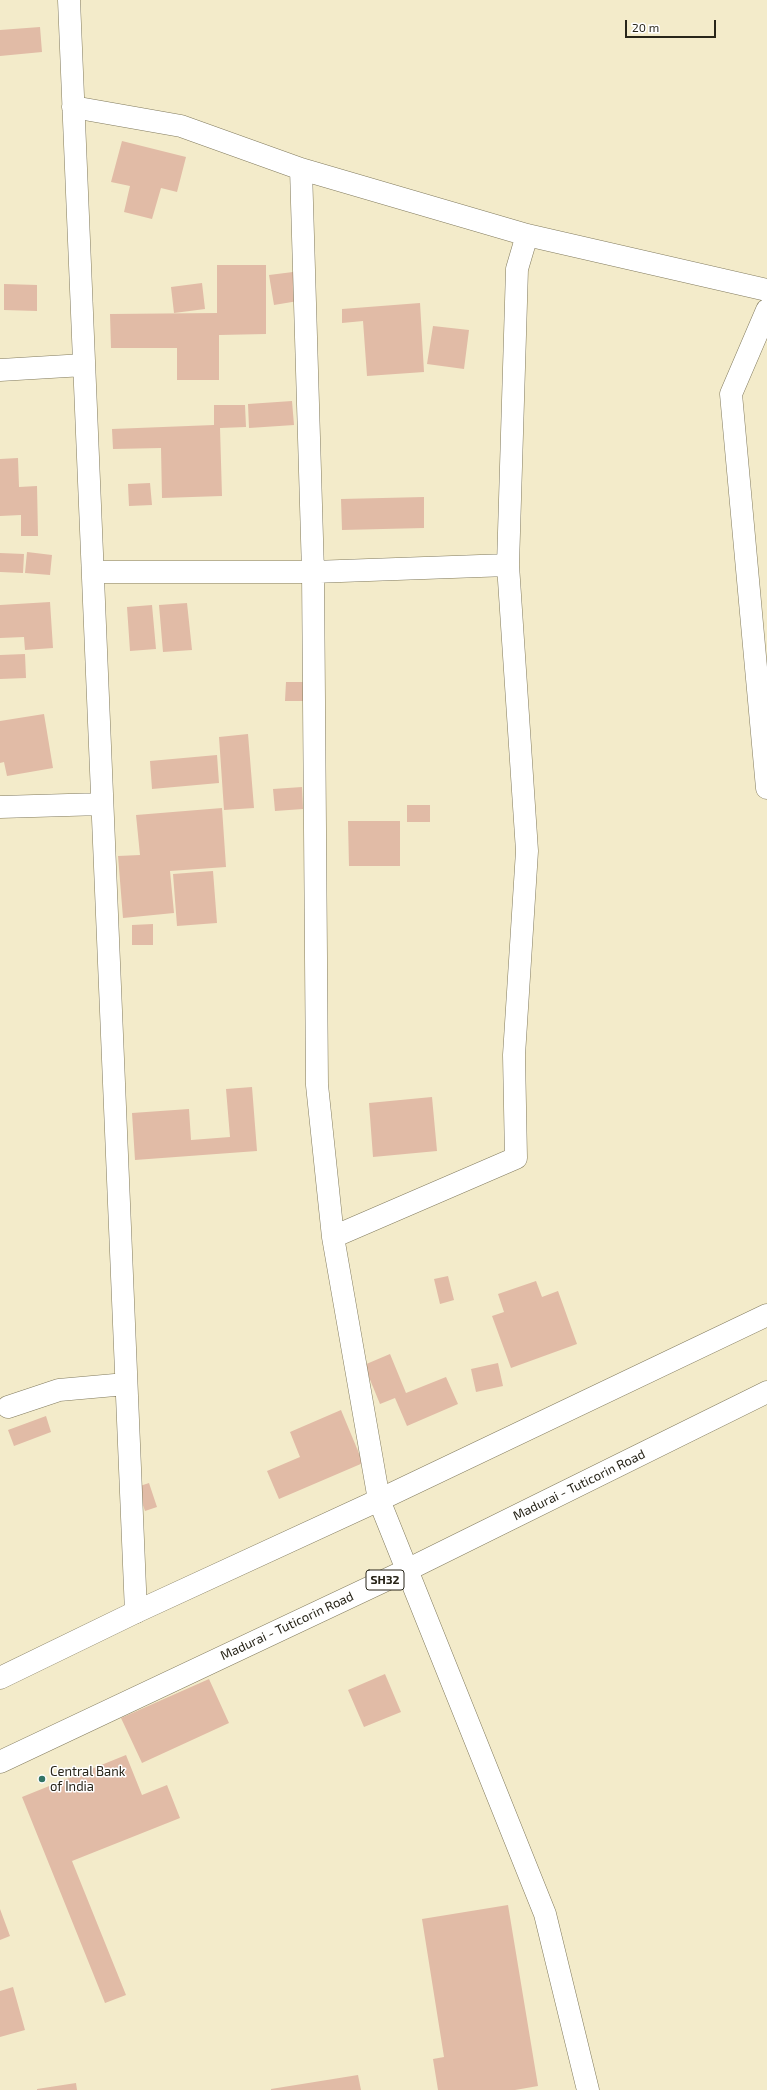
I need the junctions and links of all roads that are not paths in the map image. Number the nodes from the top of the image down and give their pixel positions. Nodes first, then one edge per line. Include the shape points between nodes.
1 (69, 0) edge
2 (73, 107) junction
3 (301, 169) junction
4 (527, 236) junction
5 (767, 290) edge
6 (767, 310) edge
7 (84, 365) junction
8 (0, 370) edge
9 (508, 565) junction
10 (93, 572) junction
11 (313, 572) junction
12 (767, 788) edge
13 (102, 804) junction
14 (0, 807) edge
15 (333, 1237) junction
16 (767, 1315) edge
17 (126, 1384) junction
18 (767, 1392) edge
19 (8, 1407) dead end
20 (379, 1500) junction
21 (407, 1570) junction
22 (136, 1612) junction
23 (0, 1678) edge
24 (0, 1762) edge
25 (588, 2090) edge

1 - 2 street
2 - 3 street via 181,126
2 - 7 street
3 - 4 street
3 - 11 street
4 - 5 street
4 - 9 street via 517,269
6 - 12 street via 731,394
7 - 8 street
7 - 10 street
9 - 11 street
9 - 15 street via 527,851 514,1055 516,1158
10 - 11 street
10 - 13 street
11 - 15 street via 317,1085
13 - 14 street
13 - 17 street
15 - 20 street
16 - 20 street
17 - 19 street via 59,1390
17 - 22 street
18 - 21 street, Madurai - Tuticorin Road / SH32
20 - 21 street
20 - 22 street
21 - 24 street, Madurai - Tuticorin Road / SH32
21 - 25 street via 545,1914
22 - 23 street

